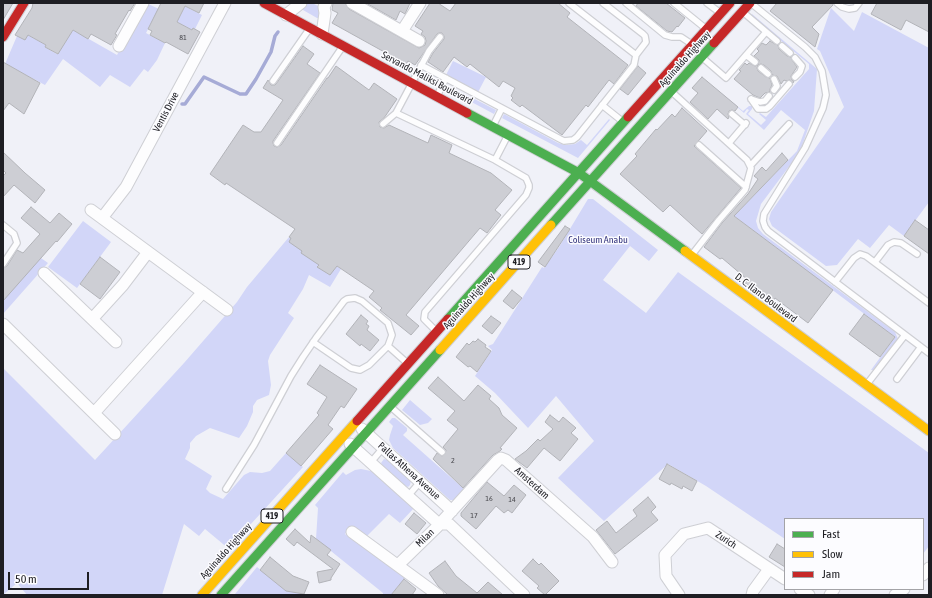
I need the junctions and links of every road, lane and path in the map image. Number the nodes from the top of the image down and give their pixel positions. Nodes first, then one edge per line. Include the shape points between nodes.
1 (24, 3) edge
2 (143, 3) edge
3 (225, 3) edge
4 (301, 3) edge
5 (352, 3) edge
6 (420, 3) edge
7 (569, 3) edge
8 (603, 3) edge
9 (626, 3) edge
10 (674, 3) edge
11 (707, 3) edge
12 (730, 3) edge
13 (750, 3) edge
14 (837, 3) edge
15 (859, 3) edge
16 (324, 4) edge
17 (271, 5) edge
18 (742, 12) junction
19 (721, 14) junction
20 (286, 15) junction
21 (310, 28) junction
22 (707, 29) junction
23 (402, 31) junction
24 (766, 32) junction
25 (322, 34) junction
26 (3, 37) edge
27 (440, 37) dead end
28 (419, 41) dead end
29 (777, 41) dead end
30 (693, 45) junction
31 (119, 46) dead end
32 (343, 46) junction
33 (782, 46) dead end
34 (790, 53) dead end
35 (636, 55) junction
36 (746, 55) junction
37 (702, 57) junction
38 (795, 58) dead end
39 (755, 62) dead end
40 (421, 65) junction
41 (761, 68) dead end
42 (768, 74) dead end
43 (795, 77) dead end
44 (446, 78) junction
45 (774, 79) dead end
46 (273, 81) dead end
47 (412, 83) junction
48 (789, 84) dead end
49 (774, 90) dead end
50 (671, 92) junction
51 (436, 96) junction
52 (769, 96) dead end
53 (602, 105) junction
54 (502, 108) junction
55 (396, 113) junction
56 (732, 114) dead end
57 (624, 123) junction
58 (383, 124) dead end
59 (788, 124) dead end
60 (492, 126) junction
61 (508, 135) junction
62 (277, 143) dead end
63 (729, 143) junction
64 (699, 145) dead end
65 (495, 160) junction
66 (750, 166) junction
67 (579, 173) junction
68 (590, 182) junction
69 (746, 187) junction
70 (92, 210) dead end
71 (102, 218) junction
72 (3, 225) edge
73 (148, 252) junction
74 (917, 254) dead end
75 (691, 256) junction
76 (875, 262) junction
77 (3, 264) edge
78 (44, 273) dead end
79 (835, 282) junction
80 (203, 292) junction
81 (929, 303) edge
82 (227, 310) dead end
83 (92, 319) junction
84 (3, 324) edge
85 (437, 332) junction
86 (905, 335) junction
87 (116, 342) dead end
88 (313, 342) junction
89 (448, 342) junction
90 (388, 346) junction
91 (921, 347) junction
92 (929, 353) edge
93 (408, 363) junction
94 (897, 379) dead end
95 (866, 386) junction
96 (390, 406) junction
97 (94, 413) junction
98 (355, 423) junction
99 (929, 431) edge
100 (366, 433) junction
101 (115, 434) dead end
102 (342, 437) junction
103 (354, 447) junction
104 (383, 448) junction
105 (442, 452) dead end
106 (371, 462) junction
107 (420, 482) junction
108 (226, 489) dead end
109 (408, 496) junction
110 (452, 511) junction
111 (444, 524) junction
112 (352, 532) dead end
113 (612, 562) dead end
114 (398, 565) junction
115 (769, 569) junction
116 (784, 578) edge
117 (202, 595) edge
118 (221, 595) edge
119 (438, 595) edge
120 (524, 595) edge
121 (679, 595) edge
122 (752, 595) edge

1 - 26 main road
2 - 31 street
3 - 71 street, Ventis Drive via 126,187
4 - 20 street
5 - 23 street
6 - 23 street
7 - 35 lane
8 - 35 lane via 645,36 646,42
9 - 30 lane via 665,35 681,37
10 - 22 lane
11 - 19 lane
12 - 19 main road, Aguinaldo Highway / 419
13 - 18 main road, Aguinaldo Highway / 419
13 - 79 lane via 815,57 822,71 826,95 805,148 767,208 763,221 768,231
14 - 15 lane via 849,9 855,8
16 - 25 street
17 - 20 main road, Servando Maliksi Boulevard
18 - 24 lane
18 - 37 main road, Aguinaldo Highway / 419
19 - 22 main road, Aguinaldo Highway / 419
20 - 21 main road, Servando Maliksi Boulevard
21 - 25 main road, Servando Maliksi Boulevard
21 - 46 lane
22 - 30 main road, Aguinaldo Highway / 419
23 - 28 street
24 - 29 lane
24 - 36 lane
25 - 32 main road, Servando Maliksi Boulevard
27 - 40 lane
30 - 57 main road, Aguinaldo Highway / 419
32 - 47 main road, Servando Maliksi Boulevard
32 - 62 lane
33 - 34 lane
35 - 53 lane via 634,65
36 - 37 lane via 726,78
36 - 39 lane
37 - 50 main road, Aguinaldo Highway / 419
38 - 43 lane via 802,66
40 - 44 lane
40 - 47 lane
41 - 42 lane
44 - 51 lane
44 - 54 lane
45 - 49 lane via 777,86
47 - 51 main road, Servando Maliksi Boulevard
47 - 55 lane
48 - 52 lane via 766,109 754,106 751,99 760,102
50 - 63 lane
50 - 68 main road, Aguinaldo Highway / 419
51 - 60 main road, Servando Maliksi Boulevard
53 - 54 lane via 577,137 569,141 560,139
53 - 57 lane
54 - 60 lane
55 - 58 lane
55 - 65 lane
56 - 63 lane via 746,124
57 - 67 main road, Aguinaldo Highway / 419
59 - 66 lane
60 - 61 main road, Servando Maliksi Boulevard
61 - 65 lane
61 - 67 main road, Servando Maliksi Boulevard
63 - 66 lane
64 - 69 lane
65 - 85 lane via 526,178 530,185 528,192 425,312 425,322
66 - 69 lane
67 - 68 main road, Servando Maliksi Boulevard
67 - 85 main road, Aguinaldo Highway / 419
68 - 75 main road, D. C. Ilano Boulevard
68 - 89 main road, Aguinaldo Highway / 419
69 - 75 lane
70 - 71 street
71 - 73 street
72 - 77 lane via 14,234 17,243
73 - 80 street
73 - 83 street
74 - 76 lane via 901,243 894,242
75 - 95 main road, D. C. Ilano Boulevard
76 - 79 lane via 860,254
76 - 81 lane
78 - 83 street
79 - 86 lane
80 - 82 street
80 - 97 street
83 - 87 street
84 - 97 street
85 - 89 lane
85 - 93 main road, Aguinaldo Highway / 419
86 - 91 lane
86 - 95 lane
88 - 90 lane via 356,370 367,367
88 - 90 lane via 341,304 355,298 388,323 392,335
88 - 108 lane via 290,376 254,445
89 - 96 main road, Aguinaldo Highway / 419
90 - 93 lane
91 - 92 lane
91 - 94 lane
93 - 98 main road, Aguinaldo Highway / 419
95 - 99 main road, D. C. Ilano Boulevard
96 - 100 main road, Aguinaldo Highway / 419
96 - 105 lane
97 - 101 street
98 - 100 street, Pallas Athena Avenue
98 - 102 main road, Aguinaldo Highway / 419
100 - 103 main road, Aguinaldo Highway / 419
100 - 104 street, Pallas Athena Avenue
102 - 103 street, Pallas Athena Avenue
102 - 117 main road, Aguinaldo Highway / 419
103 - 106 street, Pallas Athena Avenue
103 - 118 main road, Aguinaldo Highway / 419
104 - 106 lane
104 - 107 street, Pallas Athena Avenue
106 - 109 street, Pallas Athena Avenue
107 - 109 lane
107 - 110 street, Pallas Athena Avenue
109 - 111 street, Pallas Athena Avenue
110 - 111 street
110 - 113 street, Amsterdam via 498,460 504,458 593,537
111 - 114 street, Milan
111 - 120 street, Pallas Athena Avenue
112 - 114 street
114 - 119 street
115 - 116 street, Zurich
115 - 121 street, Zurich via 708,528 684,534 665,555 666,576
115 - 122 street

